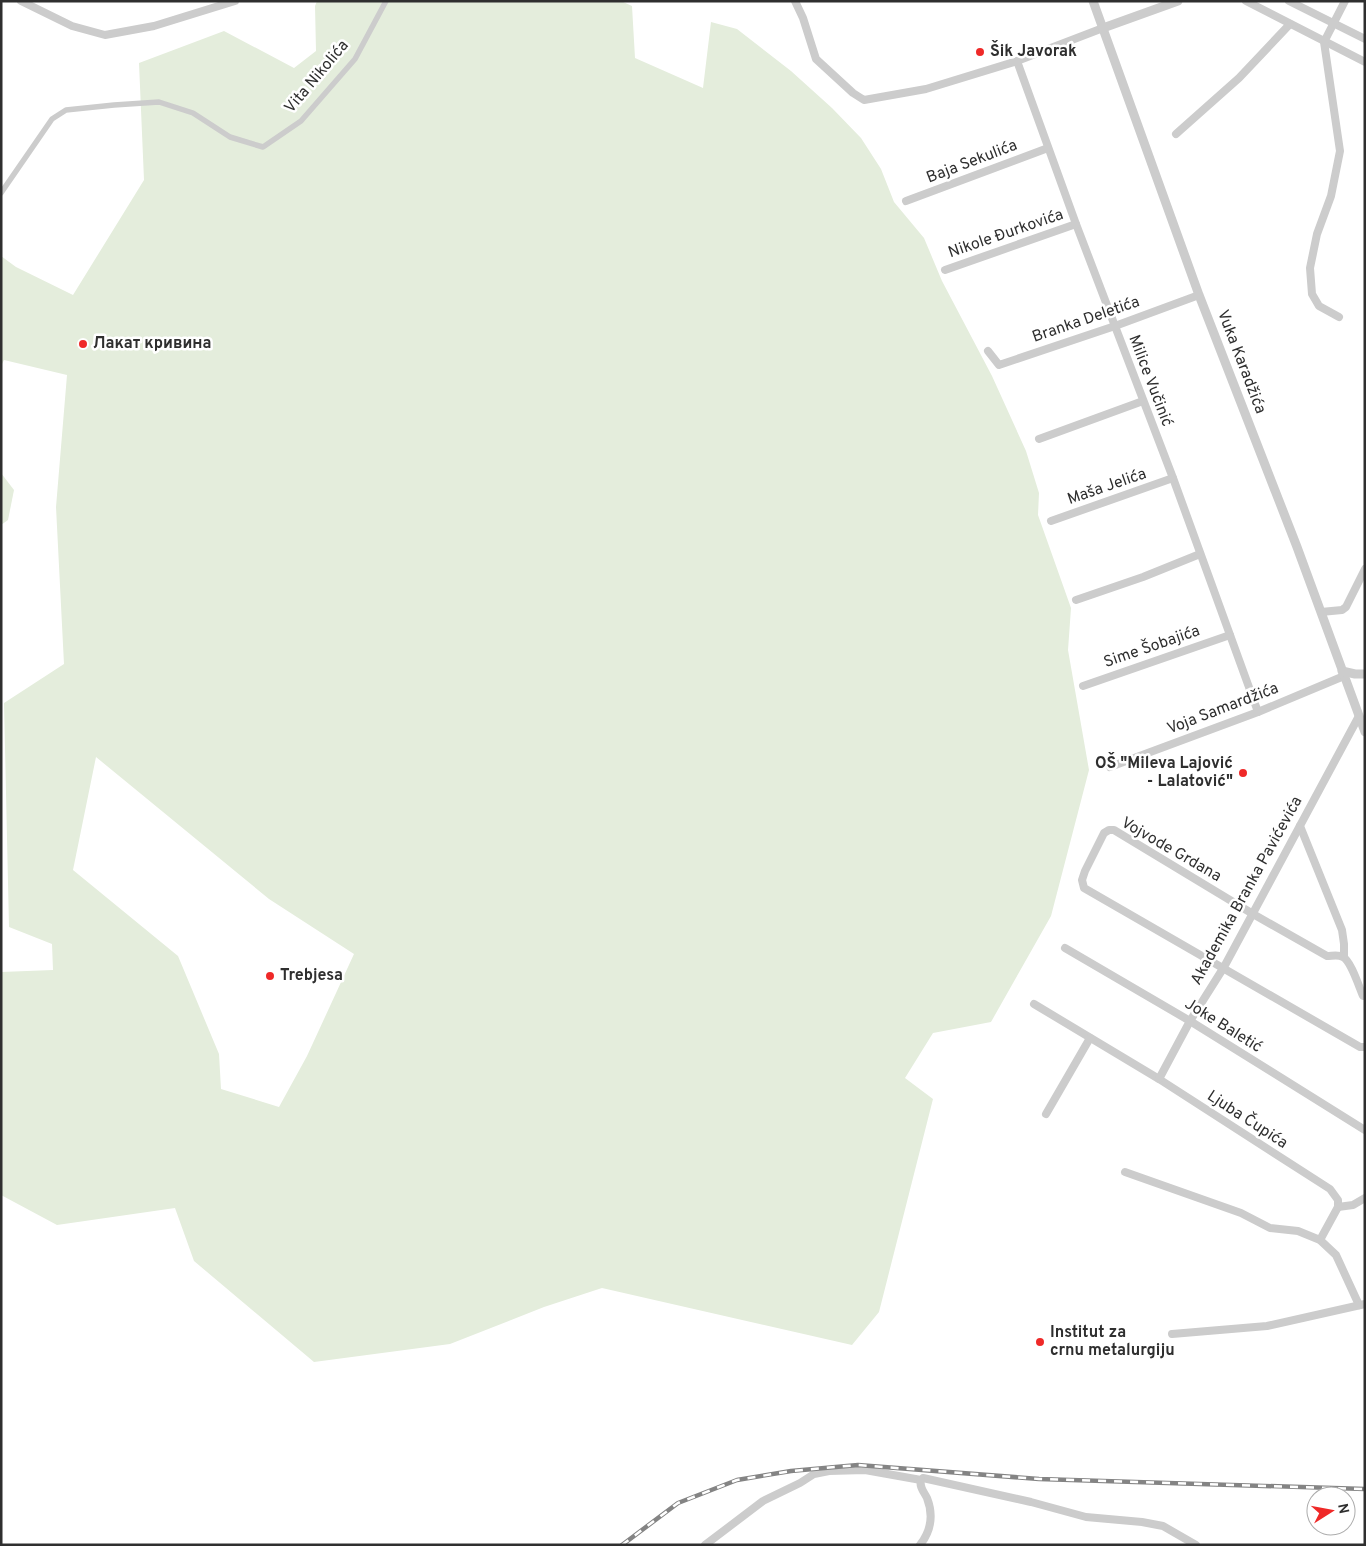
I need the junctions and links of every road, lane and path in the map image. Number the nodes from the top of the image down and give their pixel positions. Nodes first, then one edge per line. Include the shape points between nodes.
1 (21, 1) edge
2 (235, 1) edge
3 (386, 1) edge
4 (795, 1) edge
5 (1093, 1) edge
6 (1178, 1) edge
7 (1246, 1) edge
8 (1289, 1) edge
9 (1345, 1) edge
10 (1290, 24) junction
11 (1333, 24) junction
12 (1103, 28) junction
13 (1365, 39) edge
14 (1324, 42) junction
15 (1016, 61) junction
16 (1365, 62) edge
17 (1176, 134) dead end
18 (1048, 148) junction
19 (1, 193) edge
20 (906, 201) dead end
21 (1076, 224) junction
22 (945, 270) dead end
23 (1199, 295) junction
24 (1339, 317) dead end
25 (1115, 326) junction
26 (988, 352) dead end
27 (1143, 402) junction
28 (1039, 439) dead end
29 (1173, 478) junction
30 (1051, 521) dead end
31 (1200, 554) junction
32 (1365, 569) edge
33 (1076, 600) dead end
34 (1321, 612) junction
35 (1230, 635) junction
36 (1343, 673) junction
37 (1365, 674) edge
38 (1083, 686) dead end
39 (1365, 704) edge
40 (1258, 712) junction
41 (1359, 716) junction
42 (1365, 732) edge
43 (1110, 767) dead end
44 (1300, 826) junction
45 (1253, 914) junction
46 (1065, 948) dead end
47 (1344, 957) junction
48 (1224, 967) junction
49 (1364, 998) edge
50 (1034, 1004) dead end
51 (1190, 1022) junction
52 (1090, 1038) junction
53 (1364, 1048) edge
54 (1158, 1080) junction
55 (1046, 1114) dead end
56 (1365, 1130) edge
57 (1125, 1172) dead end
58 (1365, 1198) edge
59 (1338, 1207) junction
60 (1320, 1240) junction
61 (1362, 1304) edge
62 (1172, 1334) dead end
63 (920, 1480) junction
64 (705, 1545) edge
65 (920, 1545) edge
66 (1196, 1545) edge

1 - 2 street via 72,26 105,35 154,26
3 - 19 street, Vita Nikolića via 355,59 301,121 263,147 230,137 193,113 159,102 66,110 52,119
4 - 15 street via 816,59 853,94 864,100 926,89
5 - 12 street, Vuka Karadžića
6 - 12 street
7 - 10 street
8 - 11 street
9 - 11 street
10 - 14 street
10 - 17 street via 1239,78
11 - 13 street
11 - 14 street
12 - 15 street
12 - 23 street, Vuka Karadžića
14 - 16 street
14 - 24 street via 1340,151 1332,196 1317,234 1310,268 1312,294 1319,306
15 - 18 street, Milice Vučinić
18 - 20 street, Baja Sekulića
18 - 21 street, Milice Vučinić
21 - 22 street, Nikole Đurkovića
21 - 25 street, Milice Vučinić
23 - 25 street, Branka Deletića
23 - 34 street, Vuka Karadžića
25 - 26 street, Branka Deletića via 999,365
25 - 27 street, Milice Vučinić
27 - 28 street
27 - 29 street, Milice Vučinić
29 - 30 street, Maša Jelića
29 - 31 street, Milice Vučinić
31 - 33 street
31 - 35 street, Milice Vučinić
32 - 34 street via 1346,607
34 - 36 street, Vuka Karadžića
35 - 38 street, Sime Šobajića
35 - 40 street, Milice Vučinić
36 - 37 street
36 - 40 street, Voja Samardžića
36 - 41 street, Vuka Karadžića
39 - 41 street
40 - 43 street, Voja Samardžića
41 - 42 street, Vuka Karadžića
41 - 44 street, Akademika Branka Pavićevića
44 - 45 street, Akademika Branka Pavićevića
44 - 47 street via 1342,930
45 - 47 street, Vojvode Grdana via 1327,956
45 - 48 street, Akademika Branka Pavićevića
45 - 48 street, Vojvode Grdana via 1114,830 1104,833 1085,870 1084,888
46 - 51 street, Joke Baletić
47 - 49 street
48 - 51 street, Akademika Branka Pavićevića
48 - 53 street
50 - 52 street, Ljuba Čupića
51 - 54 street, Akademika Branka Pavićevića
51 - 56 street, Joke Baletić
52 - 54 street, Ljuba Čupića
52 - 55 street
54 - 59 street, Ljuba Čupića via 1330,1189 1338,1200
57 - 60 street via 1241,1213 1270,1228 1298,1232
58 - 59 street
59 - 60 street
60 - 61 street via 1336,1255
61 - 62 street via 1267,1326
63 - 64 street via 865,1470 814,1474 763,1501
63 - 65 street via 930,1509 931,1523
63 - 66 street via 923,1478 1031,1502 1086,1517 1163,1526

